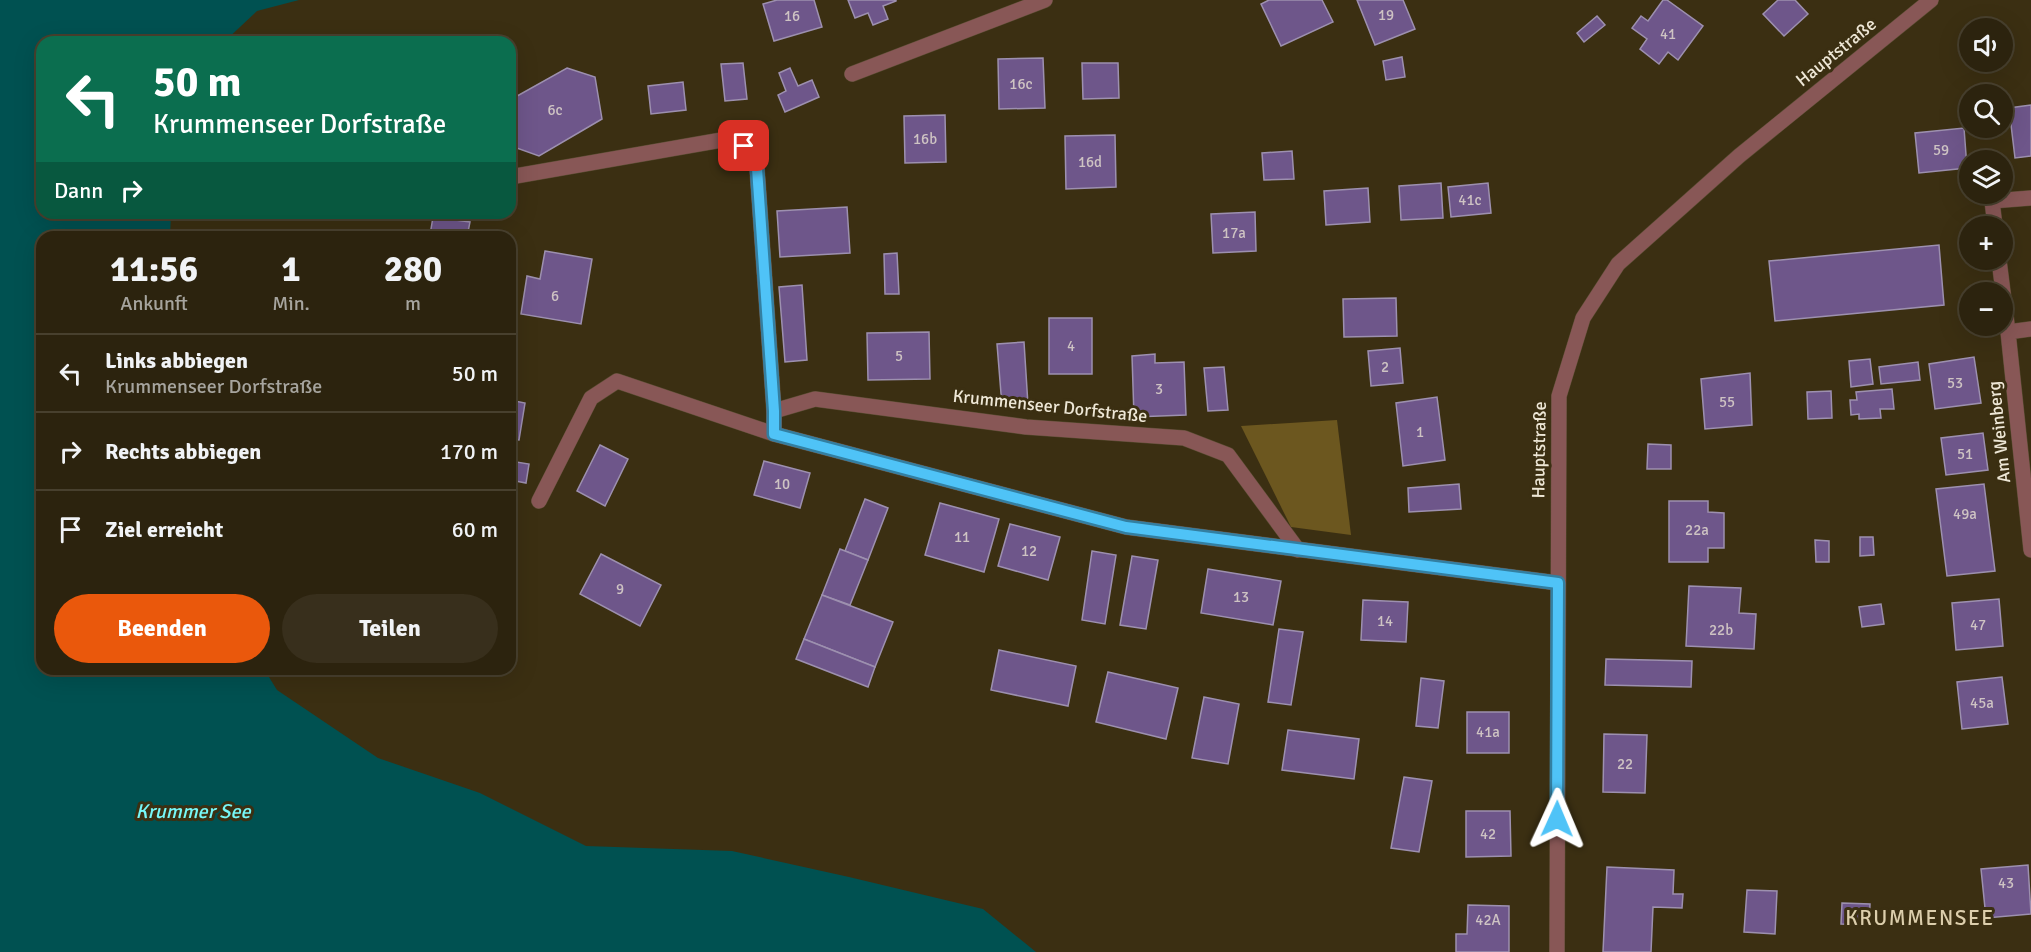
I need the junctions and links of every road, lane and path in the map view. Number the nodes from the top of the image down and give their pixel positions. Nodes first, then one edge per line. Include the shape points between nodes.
1 (1045, 0) edge
2 (1931, 0) edge
3 (852, 74) dead end
4 (516, 176) edge
5 (2031, 198) edge
6 (1994, 216) edge
7 (2031, 329) edge
8 (2013, 331) edge
9 (2008, 336) edge
10 (774, 411) junction
11 (774, 434) junction
12 (539, 501) dead end
13 (1298, 550) junction
14 (2031, 550) edge
15 (1558, 583) junction
16 (1557, 952) edge

1 - 3 street
2 - 15 street, Hauptstraße via 1674,212 1618,264 1583,318 1559,396
4 - 10 street via 733,138 756,154
5 - 6 street via 1992,201
7 - 8 street
9 - 14 street, Am Weinberg
10 - 11 street
10 - 13 street, Krummenseer Dorfstraße via 815,399 1026,427 1184,438 1228,455
11 - 12 street via 617,381 591,399
11 - 13 street via 1126,527
13 - 15 street
15 - 16 street, Hauptstraße

